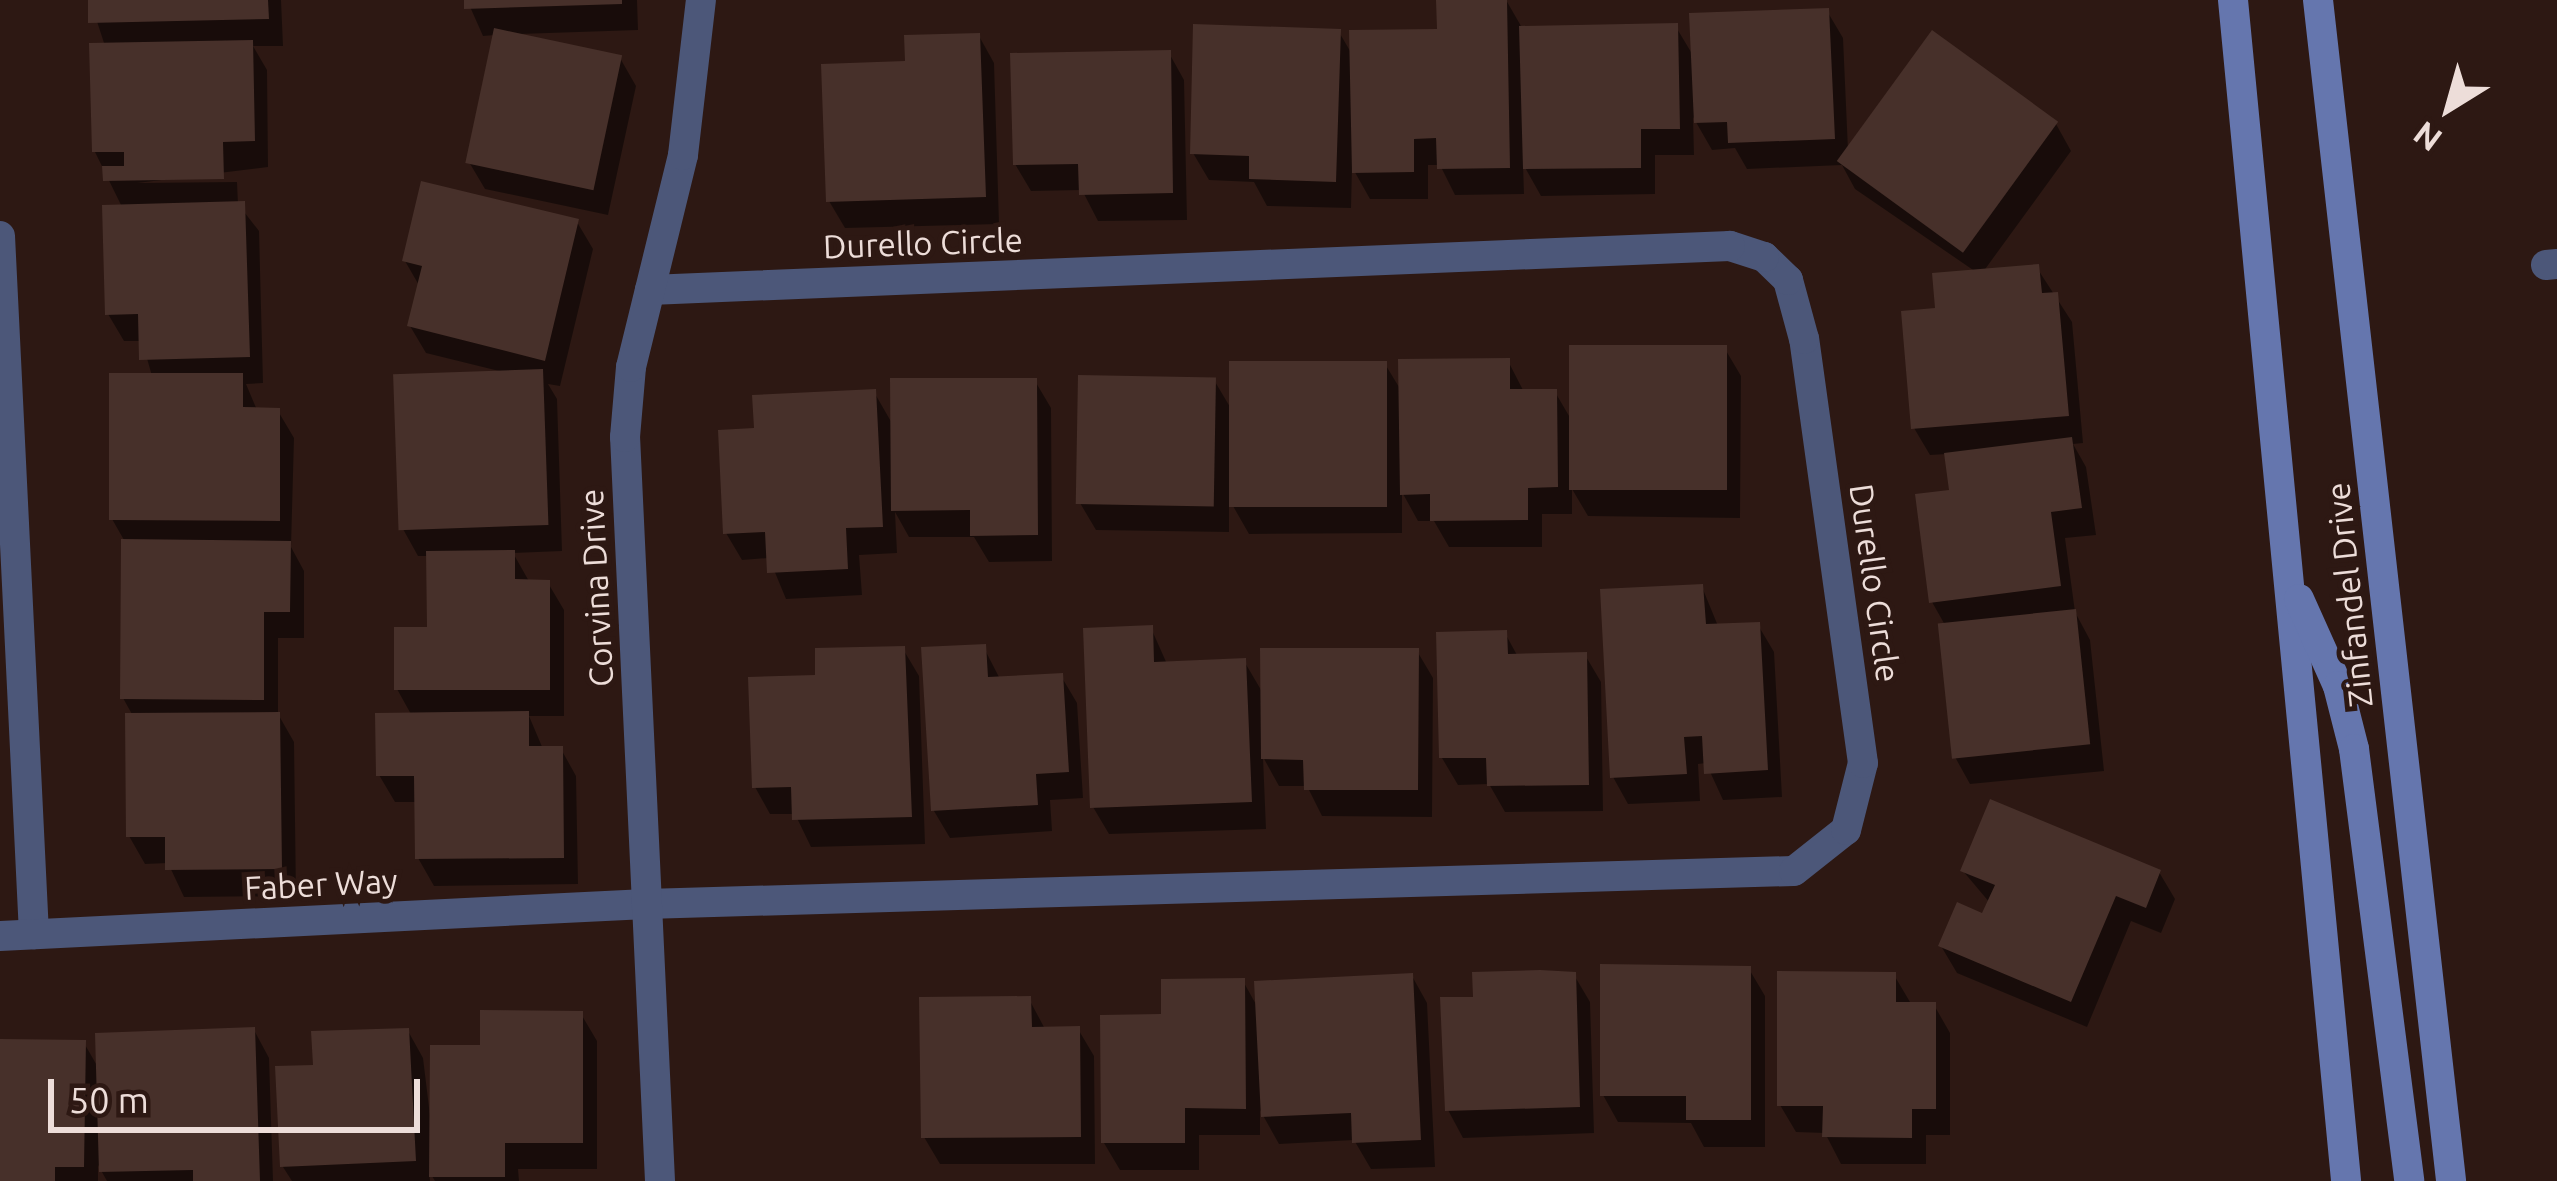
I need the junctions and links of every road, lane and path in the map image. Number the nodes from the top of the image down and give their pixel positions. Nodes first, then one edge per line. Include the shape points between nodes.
1 (701, 0) edge
2 (2233, 0) edge
3 (2318, 0) edge
4 (0, 236) edge
5 (650, 290) junction
6 (2286, 566) junction
7 (646, 904) junction
8 (34, 934) junction
9 (0, 936) edge
10 (660, 1181) edge
11 (2346, 1181) edge
12 (2409, 1181) edge
13 (2451, 1181) edge

1 - 5 street, Corvina Drive via 683,154
2 - 6 street, Zinfandel Drive
3 - 13 street, Zinfandel Drive
4 - 8 street
5 - 7 street, Corvina Drive via 625,436
5 - 7 street, Durello Circle via 1730,246 1764,257 1788,280 1801,315 1864,763 1846,830 1794,871
6 - 11 street, Zinfandel Drive
6 - 12 street via 2338,686 2354,749
7 - 8 street, Faber Way
7 - 10 street, Corvina Drive
8 - 9 street, Faber Way

